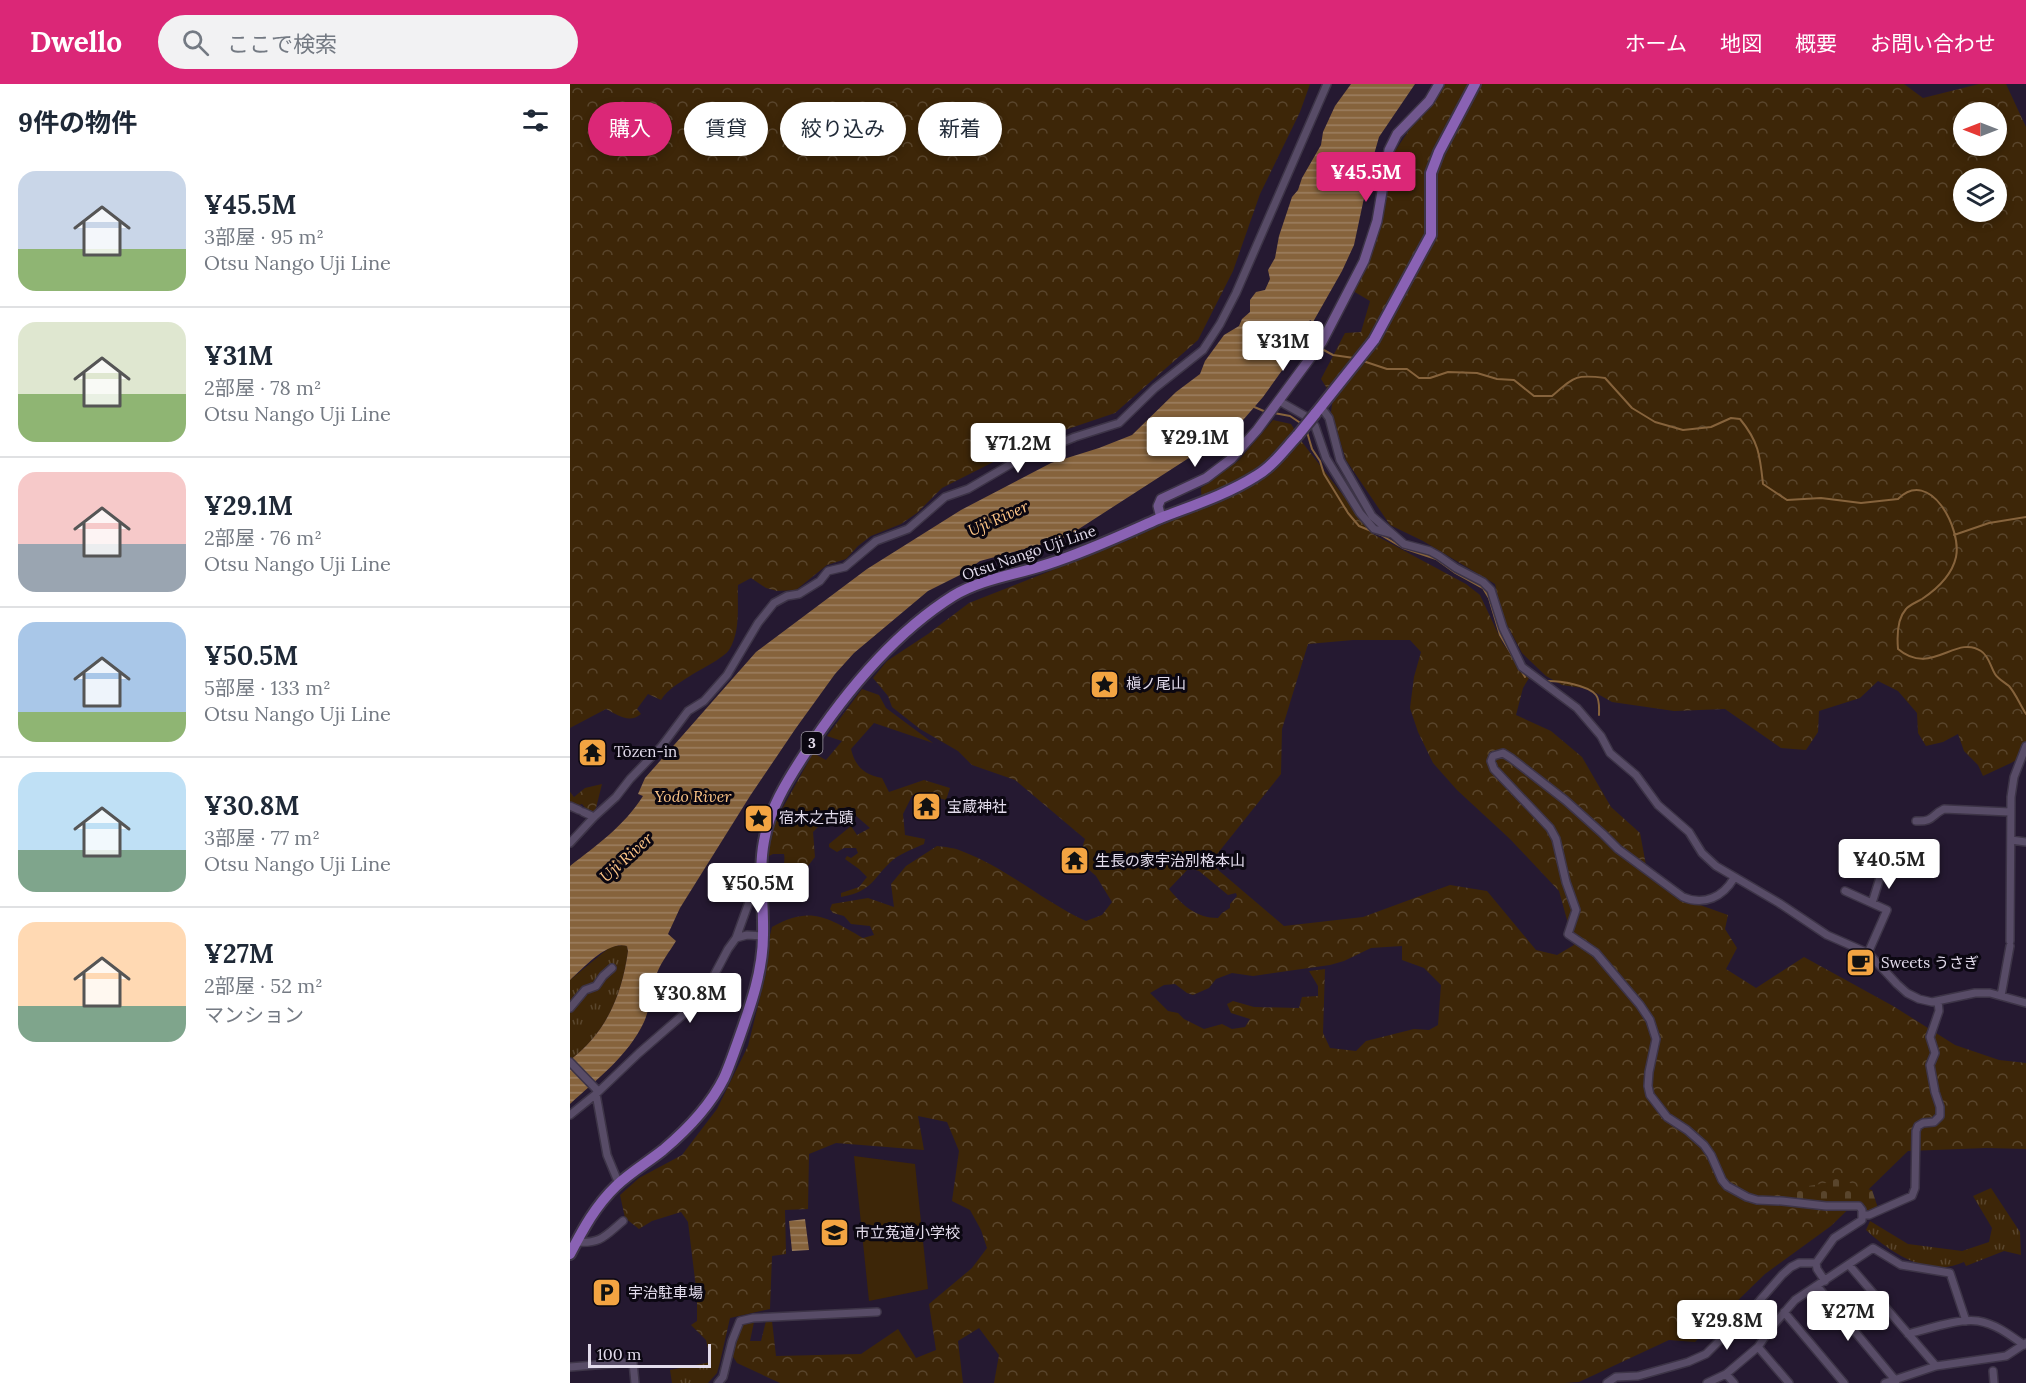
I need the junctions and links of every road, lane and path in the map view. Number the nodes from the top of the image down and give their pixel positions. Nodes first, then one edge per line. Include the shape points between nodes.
1 (1327, 84) edge
2 (1439, 84) edge
3 (1475, 84) edge
4 (1277, 404) junction
5 (1318, 411) junction
6 (1161, 518) junction
7 (1392, 534) junction
8 (2026, 746) edge
9 (570, 806) edge
10 (2010, 812) junction
11 (594, 817) junction
12 (1916, 821) dead end
13 (571, 838) edge
14 (2011, 840) junction
15 (2025, 841) edge
16 (1883, 868) dead end
17 (761, 877) junction
18 (1734, 878) junction
19 (1845, 891) dead end
20 (1872, 903) junction
21 (764, 936) junction
22 (736, 938) junction
23 (1868, 953) junction
24 (612, 968) dead end
25 (2001, 996) junction
26 (1938, 1001) junction
27 (2026, 1003) edge
28 (570, 1008) edge
29 (570, 1062) edge
30 (596, 1090) junction
31 (570, 1115) edge
32 (619, 1184) junction
33 (1863, 1215) junction
34 (623, 1221) dead end
35 (576, 1242) junction
36 (570, 1254) edge
37 (1816, 1263) junction
38 (1849, 1265) junction
39 (1825, 1281) junction
40 (1817, 1286) junction
41 (877, 1312) dead end
42 (1784, 1312) junction
43 (1966, 1321) junction
44 (1908, 1334) junction
45 (2025, 1344) edge
46 (1758, 1347) junction
47 (1992, 1364) junction
48 (1936, 1366) junction
49 (570, 1367) edge
50 (1726, 1374) junction
51 (720, 1380) edge
52 (1896, 1381) edge
53 (635, 1383) edge
54 (732, 1383) edge
55 (1607, 1383) edge
56 (1707, 1383) edge
57 (1734, 1383) edge
58 (1789, 1383) edge
59 (1844, 1383) edge
60 (1886, 1383) edge
61 (1994, 1383) edge

1 - 11 street via 1236,293 1203,350 1119,423 1016,461 968,489 945,497 908,528 876,541 845,567 828,571 799,594 774,603 758,622 727,675 705,701 688,711 661,747
2 - 4 street via 1429,101 1397,134 1389,150 1377,221 1364,261 1322,342
3 - 5 main road, Otsu Nango Uji Line / 3 via 1431,173 1431,235 1388,316
4 - 6 street via 1231,459 1206,478 1161,499
4 - 7 street via 1309,418 1326,458 1360,513 1374,529
5 - 6 main road, Otsu Nango Uji Line / 3, bridge via 1257,476
5 - 7 street via 1329,418 1340,460 1372,516
6 - 17 main road, Otsu Nango Uji Line / 3 via 1048,564 986,580 954,596 912,628 856,683 795,769 764,837
7 - 18 street via 1404,544 1439,555 1491,590 1503,628 1522,667 1577,708 1610,753 1689,832 1702,853
8 - 10 street via 2014,777
9 - 11 street
10 - 12 street via 1944,809 1933,819
10 - 14 street
11 - 13 street
14 - 15 street
14 - 25 street via 2010,943
16 - 20 street
17 - 21 main road, Otsu Nango Uji Line / 3
17 - 22 street
18 - 23 street via 1827,936
18 - 33 street via 1716,898 1683,897 1618,849 1511,758 1503,753 1493,756 1494,769 1556,839 1576,910 1568,934 1596,953 1650,1020 1656,1039 1648,1086 1661,1111 1704,1144 1722,1180 1747,1197 1859,1206
19 - 20 street
20 - 23 street via 1887,910
21 - 22 street
21 - 32 main road, Otsu Nango Uji Line / 3 via 747,1017 725,1077 705,1110
22 - 30 street via 711,981 685,1013
23 - 26 street via 1907,993
24 - 28 street
25 - 26 street via 1975,993
25 - 27 street
26 - 33 street via 1939,1011 1930,1037 1935,1053 1930,1065 1940,1116 1918,1126 1916,1131 1912,1196
29 - 30 street
30 - 31 street
30 - 32 street via 607,1155
32 - 35 main road, Otsu Nango Uji Line / 3 via 603,1200
33 - 37 street via 1862,1220 1834,1238
34 - 35 street via 592,1243
35 - 36 main road, Otsu Nango Uji Line / 3
37 - 39 street
37 - 55 street via 1791,1267 1748,1314 1742,1329 1722,1338 1706,1354 1638,1376 1616,1377
38 - 39 street
38 - 43 street via 1873,1248 1901,1265 1950,1274
38 - 44 street
39 - 40 street
40 - 42 street
40 - 52 street
41 - 51 street via 740,1321
42 - 46 street
42 - 59 street
43 - 44 street
43 - 45 street via 1990,1324
44 - 48 street
45 - 47 street
46 - 50 street
46 - 58 street
47 - 48 street
47 - 61 street
48 - 52 street
49 - 53 street via 633,1362
50 - 56 street
50 - 57 street
51 - 54 street
52 - 60 street

